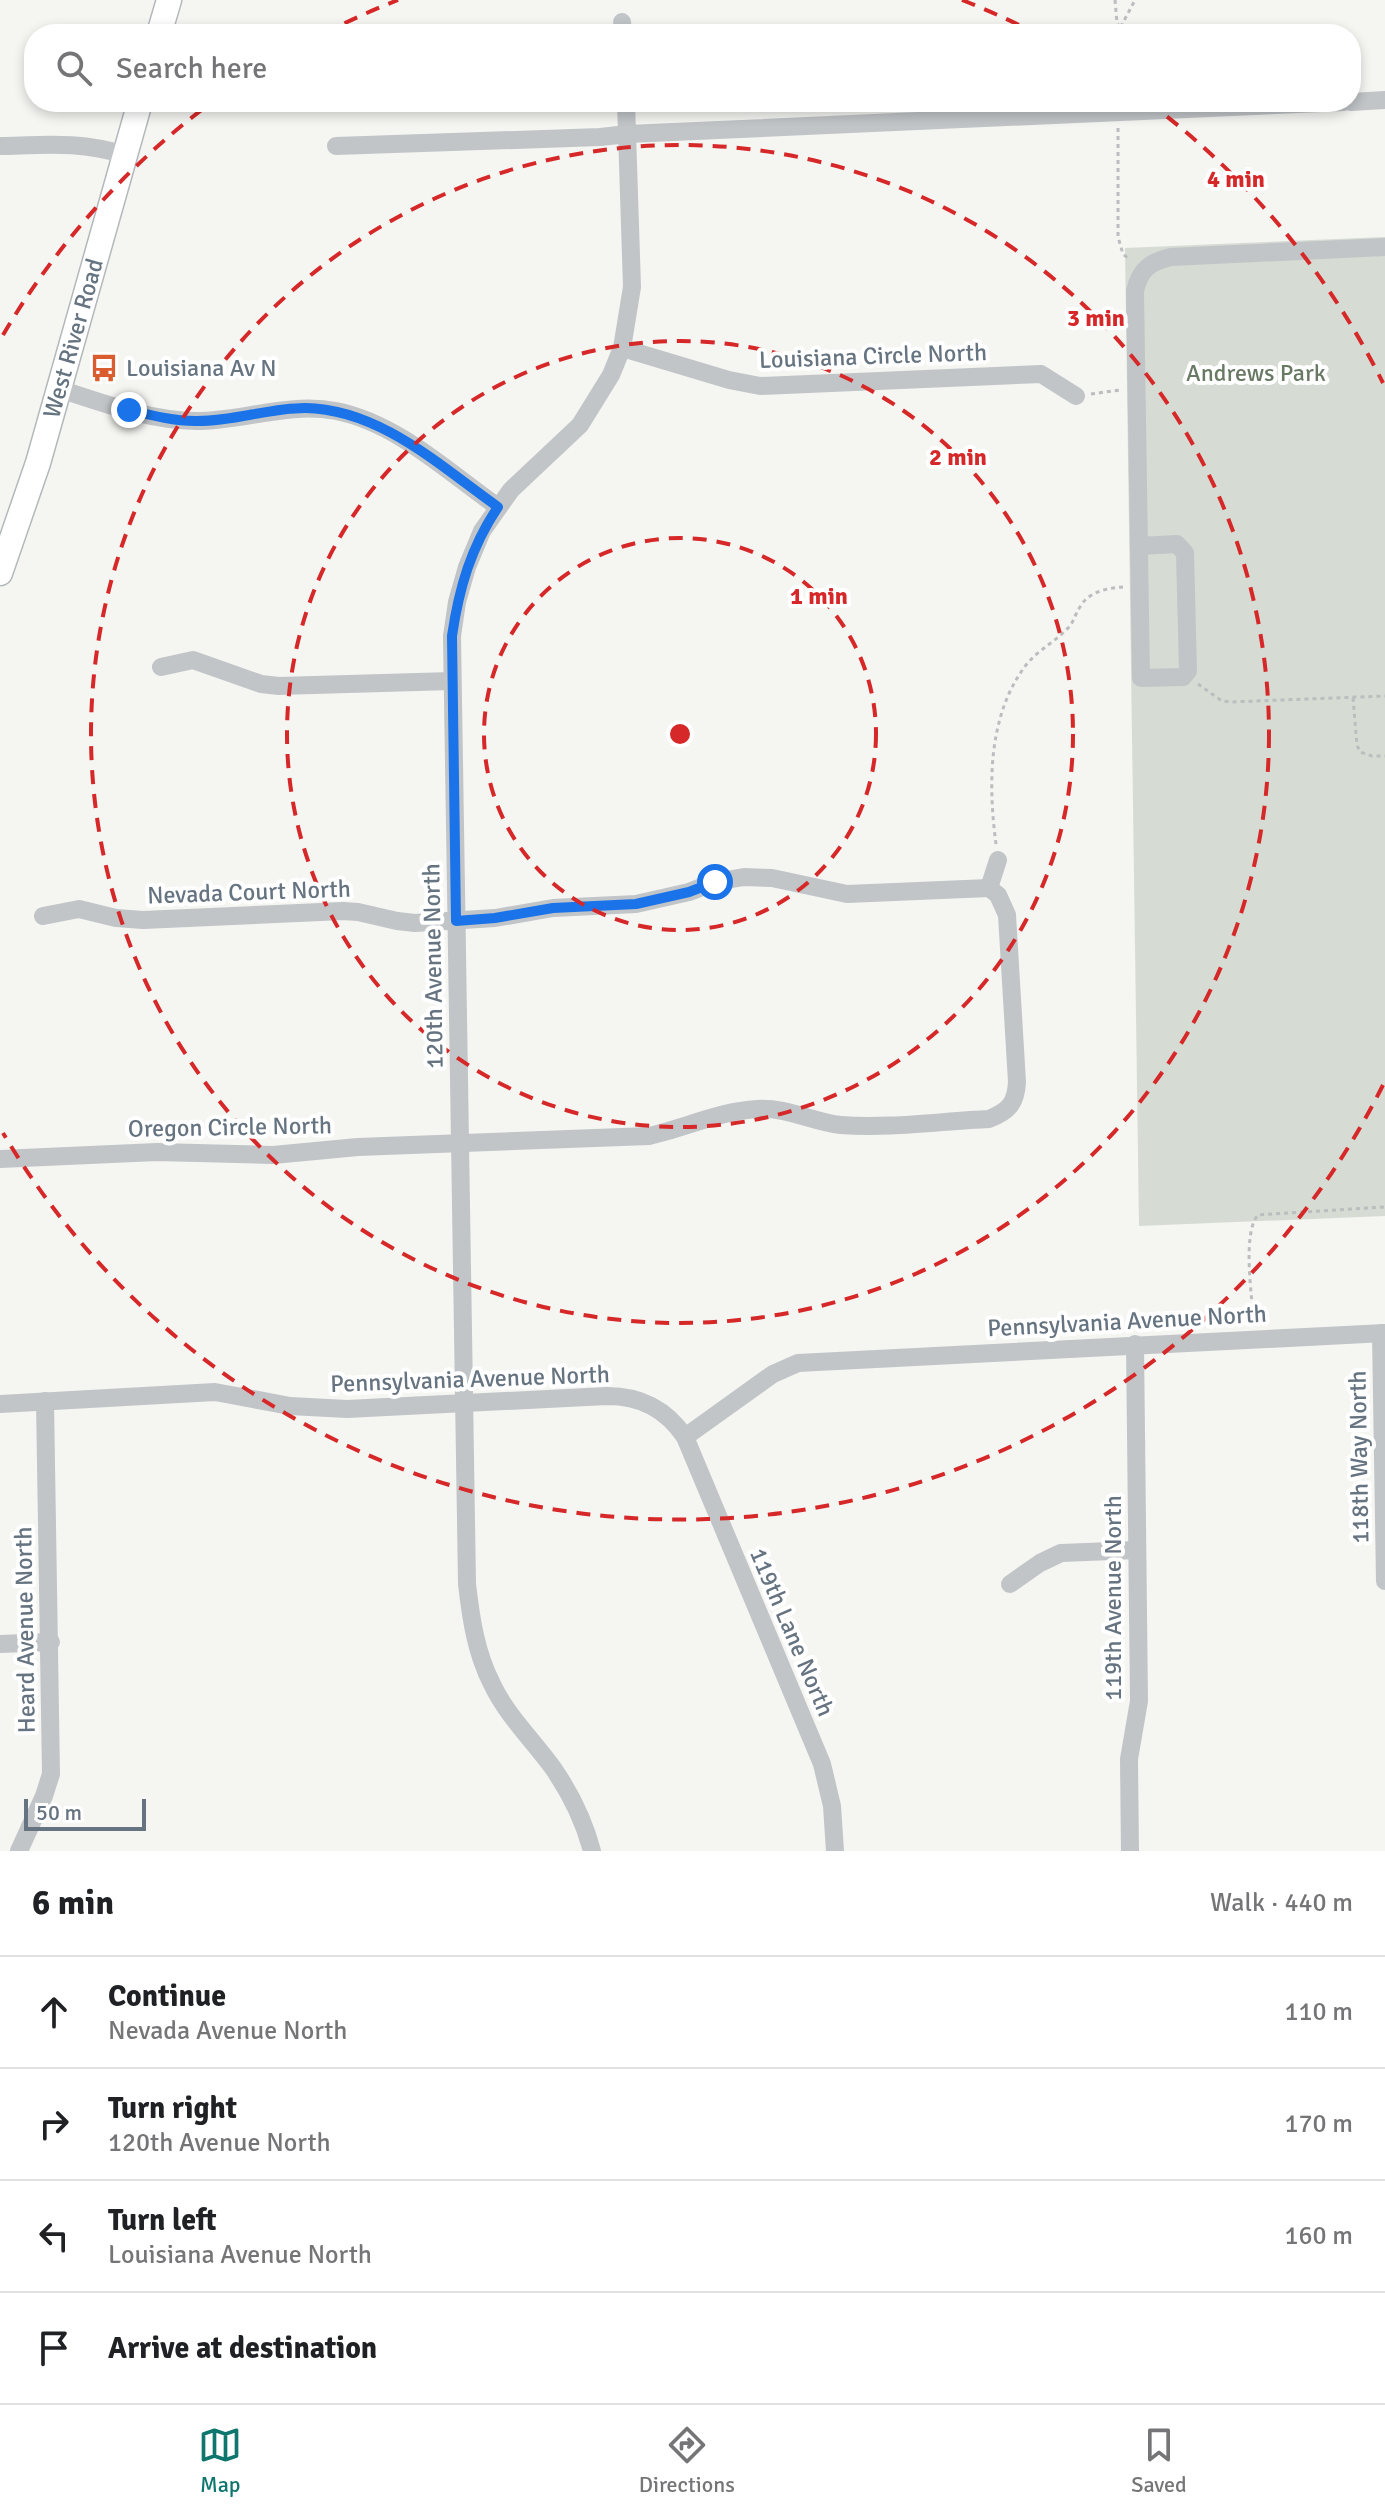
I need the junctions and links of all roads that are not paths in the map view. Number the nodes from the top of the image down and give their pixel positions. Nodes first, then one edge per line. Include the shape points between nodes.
1 (169, 0) edge
2 (162, 24) edge
3 (1385, 100) edge
4 (1361, 101) edge
5 (137, 112) edge
6 (627, 112) edge
7 (1120, 112) edge
8 (628, 134) junction
9 (0, 146) edge
10 (336, 146) dead end
11 (125, 155) junction
12 (1385, 247) edge
13 (622, 348) junction
14 (59, 389) junction
15 (1076, 396) road end
16 (498, 507) junction
17 (1139, 546) junction
18 (0, 573) edge
19 (161, 667) dead end
20 (452, 681) junction
21 (998, 860) road end
22 (989, 888) junction
23 (43, 916) dead end
24 (456, 921) junction
25 (461, 1144) junction
26 (0, 1159) edge
27 (1383, 1333) edge
28 (1135, 1344) junction
29 (45, 1401) junction
30 (465, 1403) junction
31 (0, 1404) edge
32 (685, 1437) junction
33 (1137, 1550) junction
34 (1385, 1581) edge
35 (1010, 1584) dead end
36 (51, 1642) junction
37 (0, 1644) edge
38 (19, 1851) edge
39 (592, 1851) edge
40 (835, 1851) edge
41 (1130, 1851) edge

1 - 2 main road
3 - 4 street
5 - 11 main road, West River Road
6 - 8 street, 120th Avenue North
7 - 8 street
8 - 10 street
8 - 13 street, 120th Avenue North via 632,287
9 - 11 street via 75,144
11 - 14 main road, West River Road
12 - 17 street via 1171,257 1143,270 1135,291
13 - 15 street, Louisiana Circle North via 760,386 1041,374
13 - 16 street, 120th Avenue North via 580,425
14 - 16 street via 129,410 196,421 277,410 336,411 386,429
14 - 18 main road, West River Road
16 - 20 street, 120th Avenue North via 477,543 457,602
17 - 17 street via 1177,544 1185,553 1188,671 1183,677 1141,678
19 - 20 street via 193,660 279,686
20 - 24 street, 120th Avenue North
21 - 22 street
22 - 24 street, Nevada Court North via 847,894 744,877 636,904
22 - 25 street, Oregon Circle North via 1007,915 1017,1082 1013,1104 1005,1113 989,1119 840,1125 759,1108 649,1136
23 - 24 street, Nevada Court North via 79,909 143,920 343,911 415,923
24 - 25 street, 120th Avenue North
25 - 26 street, Oregon Circle North via 273,1155 157,1152
25 - 30 street, 120th Avenue North
27 - 28 street, Pennsylvania Avenue North
27 - 34 street, 118th Way North
28 - 32 street, Pennsylvania Avenue North via 798,1363 773,1374
28 - 33 street, 119th Avenue North
29 - 30 street, Pennsylvania Avenue North via 215,1392 320,1410
29 - 31 street, Pennsylvania Avenue North
29 - 36 street, Heard Avenue North
30 - 32 street, Pennsylvania Avenue North via 624,1396 652,1405
30 - 39 street, 120th Avenue North via 467,1584 479,1652 509,1713 571,1796
32 - 40 street, 119th Lane North via 822,1764
33 - 35 street via 1061,1553
33 - 41 street, 119th Avenue North via 1139,1701 1129,1759
36 - 37 street
36 - 38 street, Heard Avenue North via 51,1774

